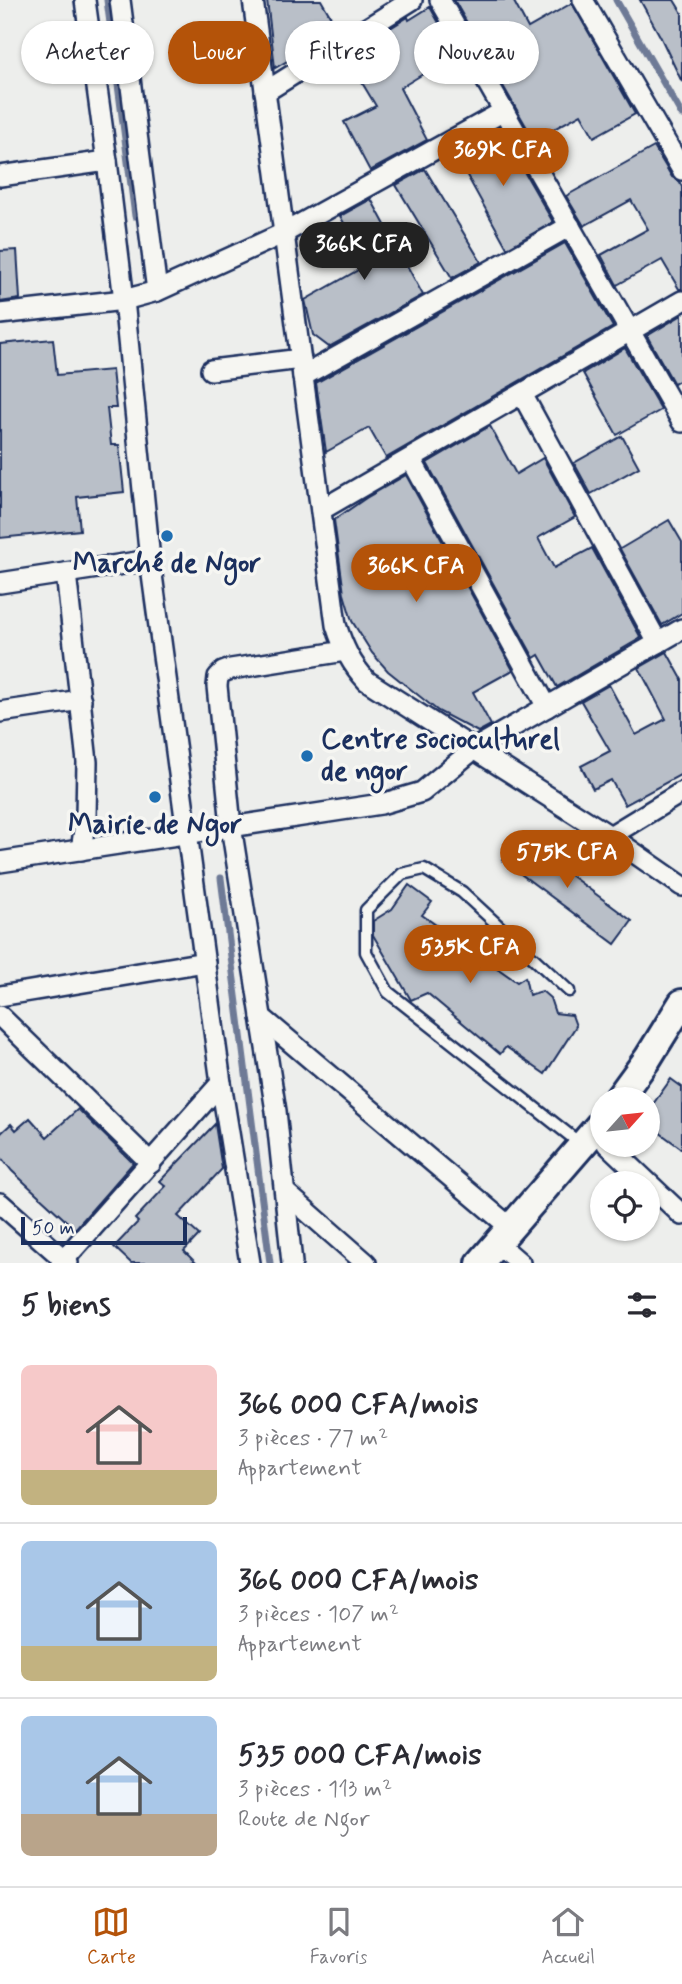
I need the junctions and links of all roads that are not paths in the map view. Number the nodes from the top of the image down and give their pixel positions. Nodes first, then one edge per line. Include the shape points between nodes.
1 (85, 0) edge
2 (120, 0) edge
3 (253, 0) edge
4 (412, 0) edge
5 (440, 0) edge
6 (583, 0) edge
7 (265, 92) junction
8 (504, 111) junction
9 (107, 161) junction
10 (682, 170) edge
11 (0, 176) edge
12 (570, 226) junction
13 (284, 233) junction
14 (157, 291) junction
15 (124, 300) junction
16 (682, 301) edge
17 (0, 314) edge
18 (630, 332) junction
19 (302, 368) junction
20 (211, 370) dead end
21 (522, 394) junction
22 (682, 422) edge
23 (411, 459) junction
24 (321, 510) junction
25 (150, 560) junction
26 (66, 573) junction
27 (0, 583) edge
28 (682, 629) edge
29 (659, 643) junction
30 (345, 651) junction
31 (80, 700) junction
32 (547, 707) junction
33 (0, 712) edge
34 (474, 749) junction
35 (682, 792) edge
36 (231, 826) junction
37 (187, 835) junction
38 (610, 836) junction
39 (81, 850) junction
40 (0, 862) edge
41 (682, 886) edge
42 (205, 962) junction
43 (569, 991) dead end
44 (0, 996) edge
45 (682, 1003) edge
46 (0, 1016) edge
47 (261, 1017) junction
48 (221, 1083) junction
49 (627, 1087) edge
50 (590, 1131) edge
51 (590, 1146) edge
52 (620, 1157) edge
53 (151, 1163) junction
54 (285, 1192) junction
55 (0, 1203) edge
56 (682, 1215) edge
57 (497, 1245) edge
58 (64, 1262) edge
59 (250, 1263) edge
60 (292, 1263) edge
61 (366, 1263) edge
62 (520, 1263) edge

1 - 9 street
2 - 14 street
3 - 7 street
4 - 7 street
5 - 8 street
6 - 10 street
7 - 13 street
8 - 12 street
8 - 13 street
9 - 11 street
9 - 15 street
12 - 18 street
12 - 19 street
13 - 14 street
13 - 19 street
14 - 15 street
15 - 17 street
15 - 25 street
16 - 18 street
18 - 21 street
18 - 22 street
19 - 20 street
19 - 24 street
21 - 23 street
21 - 29 street
23 - 24 street
23 - 32 street
24 - 30 street via 336,625
25 - 26 street
25 - 37 street
26 - 27 street
26 - 31 street
28 - 29 street
29 - 32 street
30 - 34 street via 367,681
30 - 36 street via 231,669 218,677
31 - 33 street
31 - 39 street via 87,772
32 - 34 street
34 - 36 street via 422,792 381,804
34 - 38 street
35 - 38 street
36 - 37 street
36 - 47 street
37 - 39 street
37 - 42 street
38 - 41 street
39 - 40 street
42 - 44 street
42 - 48 street
43 - 50 lane via 462,892 424,869 402,874 366,910 366,952 388,992
45 - 49 street
46 - 53 street
47 - 54 street
47 - 57 street
48 - 53 street
48 - 59 street
51 - 57 street
52 - 56 street
53 - 58 street
54 - 60 street
54 - 61 street
55 - 58 street
57 - 62 street

